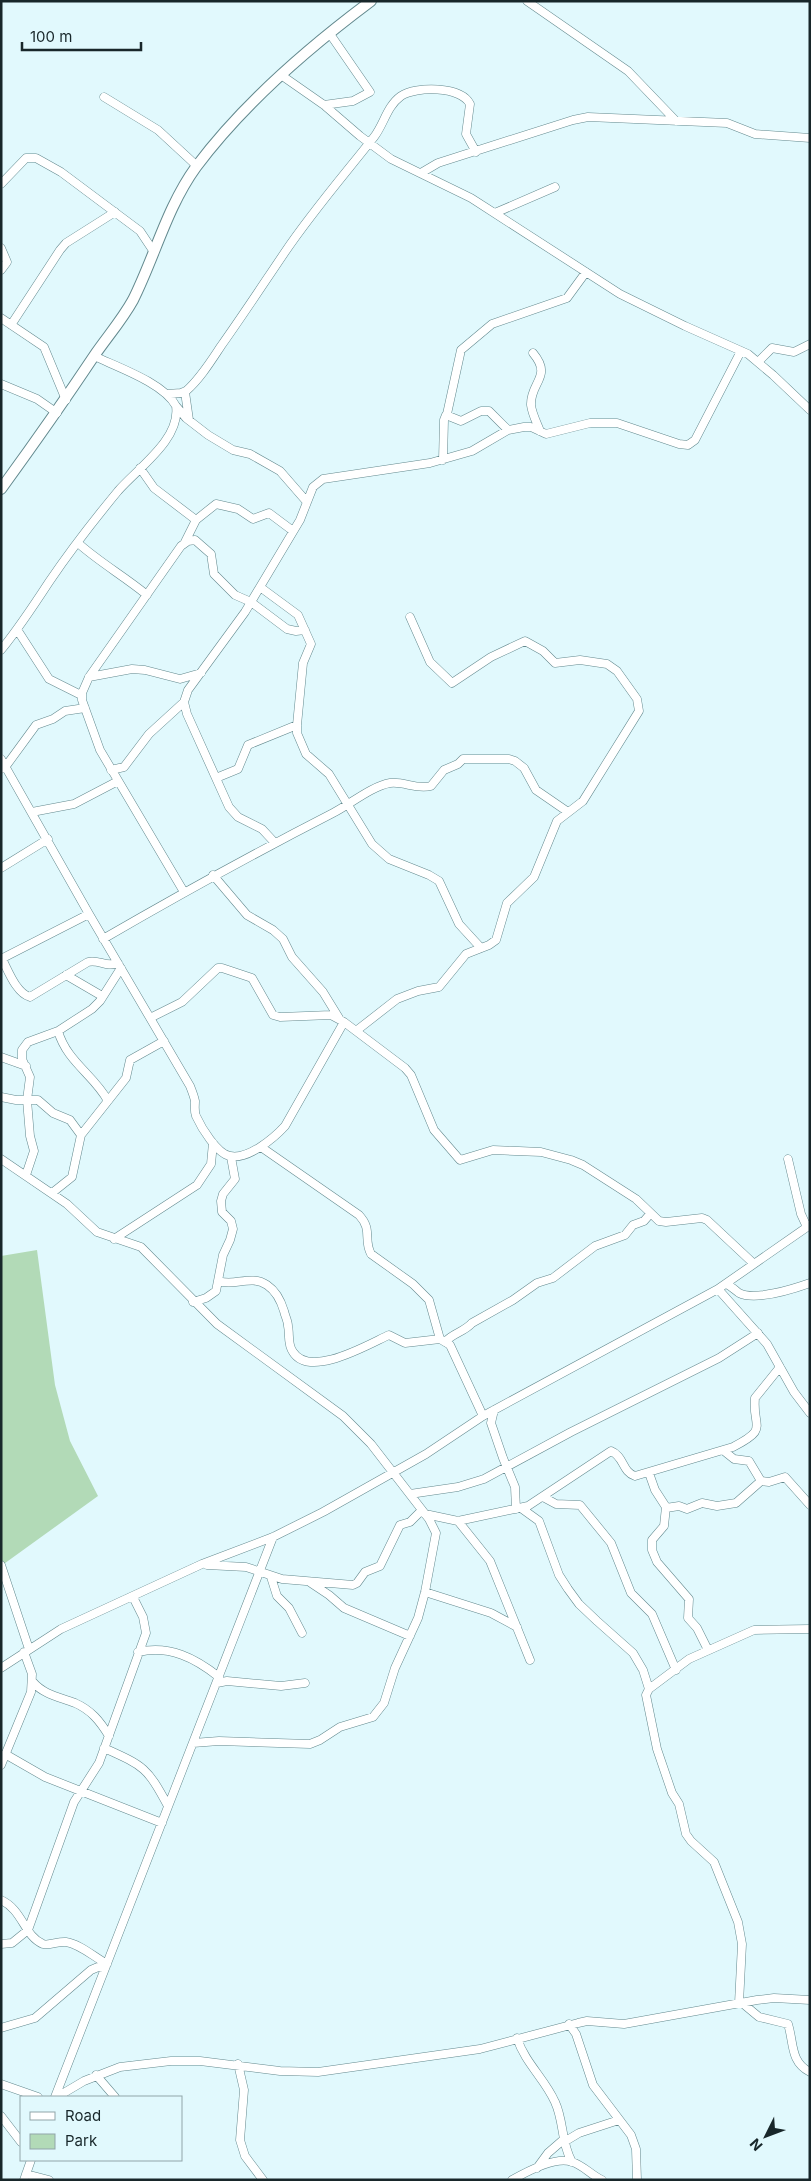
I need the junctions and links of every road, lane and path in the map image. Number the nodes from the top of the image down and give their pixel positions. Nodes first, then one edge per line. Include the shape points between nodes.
1 (371, 1) edge
2 (527, 1) edge
3 (330, 34) junction
4 (281, 75) junction
5 (104, 97) dead end
6 (324, 105) junction
7 (676, 121) junction
8 (810, 138) edge
9 (369, 143) junction
10 (476, 152) junction
11 (197, 166) junction
12 (421, 173) junction
13 (1, 184) edge
14 (555, 187) dead end
15 (115, 212) junction
16 (495, 213) junction
17 (1, 248) edge
18 (154, 252) junction
19 (1, 270) edge
20 (586, 272) junction
21 (1, 318) edge
22 (11, 325) junction
23 (810, 344) edge
24 (741, 351) junction
25 (533, 353) dead end
26 (94, 356) junction
27 (758, 362) junction
28 (1, 384) edge
29 (185, 392) junction
30 (166, 394) junction
31 (66, 400) junction
32 (174, 403) junction
33 (810, 410) edge
34 (57, 412) junction
35 (448, 414) junction
36 (189, 420) junction
37 (508, 430) junction
38 (540, 432) junction
39 (443, 460) junction
40 (140, 468) junction
41 (1, 489) edge
42 (307, 502) junction
43 (196, 520) junction
44 (293, 531) junction
45 (185, 542) junction
46 (78, 543) junction
47 (260, 587) junction
48 (147, 595) junction
49 (251, 602) junction
50 (410, 618) dead end
51 (305, 630) junction
52 (18, 631) junction
53 (1, 650) edge
54 (201, 673) junction
55 (89, 677) junction
56 (81, 695) junction
57 (184, 702) junction
58 (85, 708) junction
59 (296, 725) junction
60 (1, 759) edge
61 (4, 768) edge
62 (111, 770) junction
63 (216, 778) junction
64 (118, 781) junction
65 (348, 806) junction
66 (32, 812) junction
67 (568, 812) junction
68 (48, 839) junction
69 (275, 843) junction
70 (1, 868) edge
71 (213, 875) junction
72 (184, 892) junction
73 (89, 914) junction
74 (103, 939) junction
75 (481, 948) junction
76 (1, 959) edge
77 (119, 965) junction
78 (66, 975) junction
79 (102, 996) junction
80 (150, 1018) junction
81 (342, 1021) junction
82 (356, 1031) junction
83 (58, 1032) junction
84 (164, 1041) junction
85 (1, 1057) edge
86 (26, 1066) junction
87 (1, 1097) edge
88 (27, 1100) junction
89 (108, 1101) junction
90 (82, 1135) junction
91 (213, 1143) junction
92 (261, 1147) junction
93 (231, 1157) junction
94 (1, 1159) edge
95 (788, 1159) dead end
96 (26, 1175) junction
97 (52, 1193) junction
98 (650, 1214) junction
99 (808, 1226) edge
100 (114, 1239) junction
101 (753, 1263) junction
102 (219, 1281) junction
103 (810, 1283) edge
104 (726, 1284) junction
105 (718, 1289) junction
106 (193, 1302) junction
107 (758, 1333) junction
108 (443, 1340) junction
109 (780, 1367) junction
110 (494, 1410) junction
111 (810, 1413) edge
112 (483, 1416) junction
113 (724, 1451) junction
114 (506, 1467) junction
115 (392, 1473) junction
116 (649, 1473) junction
117 (761, 1481) junction
118 (410, 1494) junction
119 (544, 1497) junction
120 (810, 1505) edge
121 (666, 1508) junction
122 (518, 1509) junction
123 (424, 1512) junction
124 (458, 1521) junction
125 (273, 1537) junction
126 (202, 1564) junction
127 (1, 1565) edge
128 (260, 1573) junction
129 (272, 1577) junction
130 (309, 1582) junction
131 (425, 1592) junction
132 (133, 1597) junction
133 (517, 1627) junction
134 (810, 1629) edge
135 (302, 1633) dead end
136 (410, 1636) junction
137 (708, 1650) junction
138 (26, 1651) junction
139 (138, 1652) junction
140 (530, 1660) dead end
141 (1, 1668) edge
142 (676, 1670) junction
143 (218, 1680) junction
144 (33, 1682) junction
145 (304, 1683) dead end
146 (649, 1689) junction
147 (109, 1736) junction
148 (193, 1743) junction
149 (104, 1748) junction
150 (5, 1754) junction
151 (1, 1765) edge
152 (80, 1791) junction
153 (168, 1806) junction
154 (162, 1823) junction
155 (1, 1900) edge
156 (28, 1930) junction
157 (1, 1944) edge
158 (106, 1966) junction
159 (810, 2000) edge
160 (740, 2002) junction
161 (569, 2024) junction
162 (1, 2028) edge
163 (517, 2038) junction
164 (238, 2064) junction
165 (810, 2072) edge
166 (96, 2075) junction
167 (1, 2084) edge
168 (35, 2096) edge
169 (56, 2096) edge
170 (58, 2096) edge
171 (114, 2096) edge
172 (1, 2116) edge
173 (619, 2120) junction
174 (20, 2141) edge
175 (564, 2141) junction
176 (32, 2161) edge
177 (572, 2162) junction
178 (537, 2168) junction
179 (25, 2177) edge
180 (48, 2180) edge
181 (263, 2180) edge
182 (512, 2180) edge
183 (602, 2180) edge
184 (637, 2180) edge

1 - 3 street
2 - 7 street via 628,71
3 - 4 street
3 - 6 street via 370,92 353,101
4 - 6 street
4 - 11 street
5 - 11 street via 158,130
6 - 9 street
7 - 8 street via 727,123 756,134
7 - 10 street via 578,118
9 - 10 street via 400,97 417,91 454,91 465,96 470,104 466,134
9 - 12 street
9 - 29 street via 296,236 211,360
10 - 12 street via 438,163
11 - 18 street via 171,211
12 - 16 street
13 - 15 street via 26,158 36,158 62,172
14 - 16 street
15 - 18 street via 140,231
15 - 22 street via 66,243
16 - 20 street
17 - 19 street via 6,262
18 - 26 street via 132,301
20 - 24 street via 643,306
20 - 35 street via 567,298 492,324 461,350
21 - 22 street
22 - 31 street via 44,346
23 - 27 street via 794,352 772,348
24 - 27 street
24 - 38 street via 695,440 688,445 616,423 590,423 549,434
25 - 38 street via 540,361 542,371 531,405
26 - 30 street
26 - 31 street
27 - 33 street
28 - 34 street via 37,399
29 - 30 street
29 - 36 street
30 - 32 street
31 - 34 street
32 - 36 street
32 - 40 street via 173,430
34 - 41 street
35 - 37 street via 461,420 477,412 489,411
35 - 39 street via 444,420
36 - 42 street via 233,450 250,454 280,471
37 - 38 street via 528,427
37 - 39 street via 472,451
39 - 42 street via 323,479 316,484
40 - 43 street via 154,488
40 - 46 street
42 - 44 street
43 - 44 street via 216,504 238,509 253,519 269,513
43 - 45 street
44 - 47 street
45 - 48 street
45 - 49 street via 196,540 200,543 211,554 216,576 237,598
46 - 48 street
46 - 52 street
47 - 49 street
47 - 51 street via 295,613
48 - 55 street
49 - 51 street via 287,629
49 - 54 street
50 - 67 street via 430,662 452,683 490,657 525,641 543,651 555,663 580,660 607,664 617,672 637,699 639,711 583,801
51 - 59 street via 311,644 303,663
52 - 53 street
52 - 56 street via 49,679
54 - 55 street via 180,679 132,669
54 - 57 street via 188,690
55 - 56 street
56 - 58 street
57 - 62 street via 149,734 124,767
57 - 63 street
58 - 61 street via 64,710 53,719 36,725
58 - 62 street via 97,744
59 - 63 street via 248,746 238,769
59 - 65 street via 306,754 329,774
60 - 61 street
61 - 66 street
62 - 64 street
63 - 69 street via 232,811 262,829
64 - 66 street via 74,804
64 - 72 street
65 - 67 street via 389,783 419,788 431,786 444,770 463,760 504,758 520,764 536,790
65 - 69 street
65 - 75 street via 377,850 398,864 429,874 439,881 459,924
66 - 68 street
67 - 75 street via 555,824 534,877 507,903 496,940
68 - 70 street
68 - 73 street
69 - 71 street
71 - 72 street
71 - 81 street via 247,914 282,939 292,957 323,992
72 - 74 street
73 - 74 street
73 - 76 street
74 - 77 street
75 - 82 street via 463,956 439,987 418,990 395,1000
76 - 78 street via 27,997
77 - 78 street via 108,966 93,961
77 - 79 street
77 - 80 street
78 - 79 street
79 - 83 street via 92,1009
80 - 81 street via 182,1002 222,968 255,980 273,1015 326,1014
80 - 84 street
81 - 82 street
81 - 92 street via 285,1126
82 - 98 street via 408,1071 432,1127 458,1159 465,1160 493,1150 508,1150 540,1152 571,1160 631,1195
83 - 86 street via 24,1046 21,1054
83 - 89 street via 65,1048
84 - 89 street via 130,1060 128,1074
84 - 91 street via 190,1086 196,1117
85 - 86 street
86 - 88 street via 31,1079
87 - 88 street
88 - 90 street via 38,1100 53,1112 68,1118
88 - 96 street via 34,1150
89 - 90 street
90 - 97 street via 72,1177
91 - 93 street
91 - 100 street via 211,1164 197,1185
92 - 93 street
92 - 108 street via 359,1215 367,1226 368,1250 429,1300
93 - 102 street via 235,1179 221,1201 222,1212 232,1225 232,1235 223,1255
94 - 96 street
95 - 99 street
96 - 97 street
97 - 100 street via 97,1232
98 - 101 street via 662,1222 705,1219
98 - 108 street via 644,1222 633,1225 625,1235 595,1246 553,1278 533,1285 466,1329
99 - 101 street
100 - 106 street via 141,1247
101 - 104 street
102 - 106 street via 212,1295
102 - 108 street via 228,1284 242,1280 258,1281 275,1292 288,1325 289,1345 293,1354 303,1360 341,1357 389,1335 405,1343
103 - 104 street via 776,1293 750,1296
104 - 105 street
105 - 107 street
105 - 110 street
106 - 115 street via 247,1347 344,1416 371,1444
107 - 109 street
107 - 114 street via 719,1358
108 - 112 street via 453,1350
109 - 111 street
109 - 113 street via 755,1398 756,1431 746,1441
110 - 112 street
110 - 114 street via 491,1423
112 - 115 street
113 - 116 street
113 - 117 street via 734,1459 749,1461
114 - 118 street via 473,1484
114 - 122 street via 516,1490
115 - 118 street
115 - 125 street
116 - 119 street via 631,1475 612,1451
116 - 121 street
117 - 120 street via 785,1478
117 - 121 street via 736,1503
118 - 123 street
119 - 122 street
119 - 142 street via 556,1504 580,1505 611,1543 631,1593 652,1614
121 - 137 street via 665,1522 652,1540 652,1550 657,1562 686,1595 688,1618 696,1626
122 - 124 street
122 - 146 street via 539,1521 559,1575 568,1589 579,1604 633,1653
123 - 124 street
123 - 130 street via 401,1524 380,1566 364,1572 356,1584
123 - 131 street via 436,1533
124 - 133 street via 490,1561
125 - 126 street
125 - 128 street
126 - 128 street via 234,1566
126 - 132 street
127 - 138 street
128 - 129 street
128 - 143 street
129 - 130 street
129 - 135 street via 277,1596 289,1608
130 - 136 street via 344,1608
131 - 133 street via 491,1613
131 - 136 street
132 - 138 street via 61,1629
132 - 139 street via 146,1633
133 - 140 street
134 - 137 street via 760,1628
136 - 148 street via 384,1703 373,1717 340,1727 310,1744
137 - 142 street
138 - 141 street
138 - 144 street
139 - 143 street via 148,1650 190,1657
139 - 147 street
142 - 146 street
143 - 145 street via 281,1686
143 - 148 street
144 - 147 street via 47,1693 86,1708
144 - 150 street
146 - 160 street via 646,1695 657,1749 679,1804 686,1834 714,1862 738,1922 742,1944
147 - 149 street
148 - 153 street
149 - 152 street via 95,1772
149 - 153 street via 146,1770
150 - 151 street
150 - 152 street
152 - 154 street
152 - 156 street via 60,1837
153 - 154 street
154 - 158 street
155 - 156 street via 13,1906
156 - 157 street via 12,1943
156 - 158 street via 42,1943 63,1941 73,1944
158 - 162 street via 91,1970 35,2018
158 - 169 street
159 - 160 street via 774,1998
160 - 161 street via 624,2024 587,2021
160 - 165 street via 759,2017 788,2024 794,2056 801,2067
161 - 163 street
161 - 173 street via 576,2034 593,2085
163 - 164 street via 448,2055 318,2072 280,2071
163 - 175 street via 531,2067 554,2099
164 - 166 street via 171,2061 120,2067
164 - 181 street via 244,2090 240,2140 245,2156
166 - 170 street
166 - 171 street
167 - 168 street
172 - 174 street
173 - 175 street
173 - 184 street via 631,2135 636,2149
175 - 177 street
175 - 178 street via 548,2153
176 - 179 street
177 - 178 street via 562,2160
177 - 183 street
178 - 182 street
179 - 180 street

